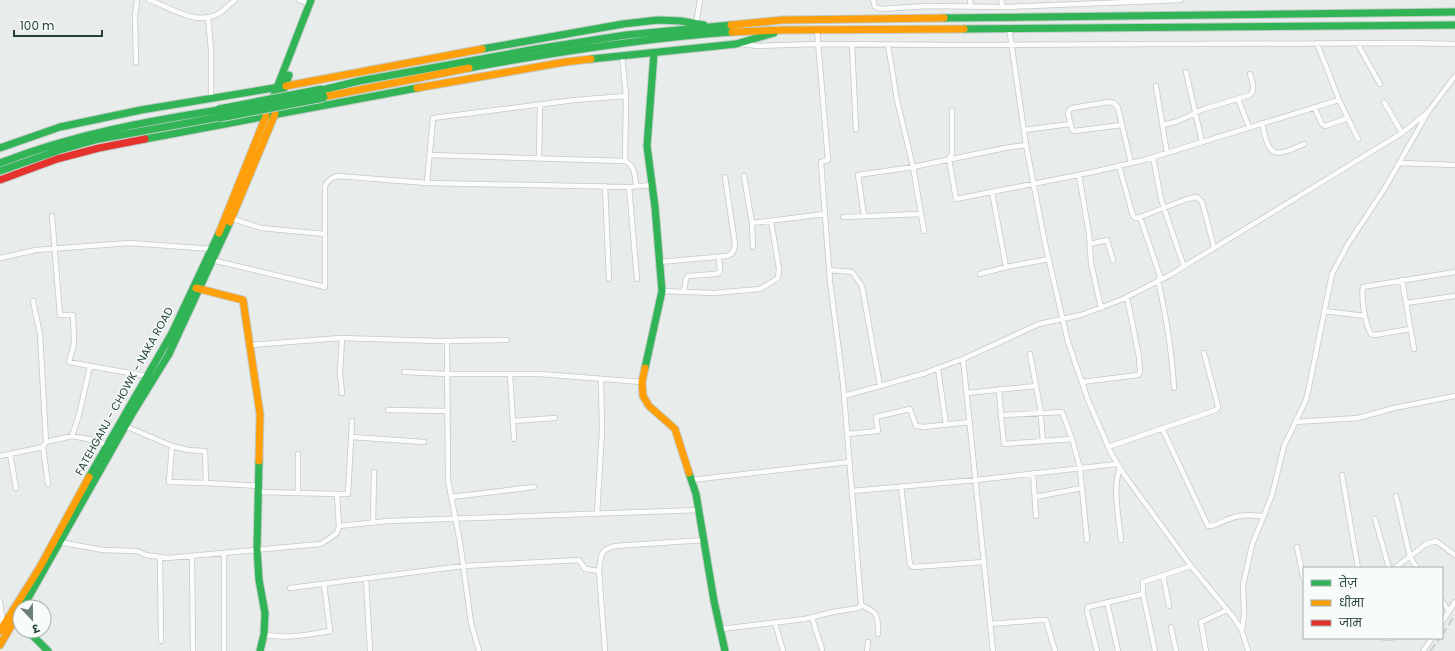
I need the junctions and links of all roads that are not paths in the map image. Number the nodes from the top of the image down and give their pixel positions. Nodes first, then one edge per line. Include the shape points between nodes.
1 (137, 0) edge
2 (148, 0) edge
3 (235, 0) edge
4 (298, 0) edge
5 (700, 0) edge
6 (873, 0) edge
7 (939, 0) edge
8 (970, 0) edge
9 (1001, 0) edge
10 (1180, 0) edge
11 (312, 1) edge
12 (1069, 2) edge
13 (940, 7) junction
14 (971, 7) junction
15 (1003, 7) junction
16 (875, 8) junction
17 (1455, 12) edge
18 (208, 17) junction
19 (875, 18) junction
20 (696, 24) junction
21 (1455, 25) edge
22 (712, 26) junction
23 (1009, 27) junction
24 (817, 29) junction
25 (784, 30) junction
26 (1317, 43) junction
27 (1357, 43) junction
28 (736, 44) junction
29 (818, 44) junction
30 (852, 44) junction
31 (888, 44) junction
32 (1011, 44) junction
33 (1455, 44) edge
34 (654, 52) junction
35 (622, 56) junction
36 (136, 62) dead end
37 (1186, 72) dead end
38 (1250, 74) dead end
39 (1455, 76) edge
40 (1380, 84) dead end
41 (282, 86) junction
42 (1156, 86) dead end
43 (323, 93) junction
44 (626, 96) junction
45 (211, 98) junction
46 (1238, 99) junction
47 (1339, 100) junction
48 (1384, 102) dead end
49 (540, 104) junction
50 (1314, 107) junction
51 (952, 110) dead end
52 (1428, 112) junction
53 (219, 113) junction
54 (1195, 113) junction
55 (271, 115) junction
56 (1348, 118) junction
57 (1262, 123) junction
58 (1070, 124) junction
59 (1122, 124) junction
60 (1163, 125) junction
61 (1249, 127) junction
62 (856, 130) dead end
63 (1024, 130) junction
64 (1402, 133) junction
65 (1358, 139) dead end
66 (1202, 142) junction
67 (1304, 144) dead end
68 (1026, 145) junction
69 (0, 148) edge
70 (1167, 153) junction
71 (430, 155) junction
72 (1153, 157) junction
73 (539, 158) junction
74 (948, 159) junction
75 (625, 161) junction
76 (0, 163) edge
77 (1131, 163) junction
78 (1400, 163) junction
79 (1455, 165) edge
80 (1119, 166) junction
81 (913, 167) junction
82 (0, 171) edge
83 (1079, 175) junction
84 (725, 176) dead end
85 (744, 176) dead end
86 (0, 180) edge
87 (427, 183) junction
88 (1034, 184) junction
89 (652, 185) junction
90 (605, 186) junction
91 (636, 186) junction
92 (629, 187) junction
93 (992, 192) junction
94 (1164, 208) junction
95 (825, 214) junction
96 (921, 214) junction
97 (52, 216) dead end
98 (864, 216) junction
99 (1140, 217) junction
100 (228, 218) junction
101 (843, 218) dead end
102 (771, 221) junction
103 (752, 223) junction
104 (924, 231) dead end
105 (325, 234) junction
106 (1090, 244) junction
107 (752, 247) dead end
108 (1214, 247) junction
109 (54, 249) junction
110 (212, 249) junction
111 (719, 257) junction
112 (0, 258) edge
113 (1049, 259) junction
114 (210, 260) junction
115 (1113, 260) dead end
116 (660, 262) junction
117 (1006, 267) junction
118 (1184, 267) junction
119 (829, 270) junction
120 (1455, 272) edge
121 (980, 274) dead end
122 (637, 279) dead end
123 (609, 280) dead end
124 (1159, 280) junction
125 (1402, 280) junction
126 (197, 288) junction
127 (662, 291) junction
128 (684, 292) junction
129 (1455, 296) edge
130 (1127, 297) junction
131 (33, 301) dead end
132 (1406, 303) junction
133 (1101, 308) junction
134 (1324, 310) junction
135 (1365, 316) junction
136 (1063, 320) junction
137 (1410, 329) junction
138 (342, 338) junction
139 (507, 340) dead end
140 (446, 341) junction
141 (250, 345) junction
142 (1414, 349) dead end
143 (1204, 353) dead end
144 (1030, 354) dead end
145 (963, 359) junction
146 (90, 366) junction
147 (938, 368) junction
148 (404, 372) dead end
149 (446, 374) junction
150 (510, 374) junction
151 (147, 376) junction
152 (601, 379) junction
153 (642, 382) junction
154 (1082, 382) junction
155 (880, 386) junction
156 (1036, 386) junction
157 (1174, 388) dead end
158 (999, 389) junction
159 (342, 393) dead end
160 (967, 393) junction
161 (844, 396) junction
162 (1455, 396) edge
163 (388, 410) dead end
164 (448, 411) junction
165 (1041, 413) junction
166 (1001, 415) junction
167 (555, 418) dead end
168 (513, 420) junction
169 (352, 421) dead end
170 (970, 422) junction
171 (1295, 422) junction
172 (946, 425) junction
173 (125, 426) junction
174 (1162, 428) junction
175 (846, 434) junction
176 (72, 436) junction
177 (351, 437) junction
178 (514, 439) dead end
179 (1072, 439) junction
180 (1043, 441) junction
181 (46, 442) junction
182 (424, 442) dead end
183 (107, 445) junction
184 (172, 446) junction
185 (42, 447) junction
186 (1108, 447) junction
187 (10, 454) junction
188 (298, 454) dead end
189 (0, 456) edge
190 (849, 462) junction
191 (1118, 466) junction
192 (1080, 468) junction
193 (374, 472) dead end
194 (1033, 473) junction
195 (1342, 475) dead end
196 (692, 480) junction
197 (976, 480) junction
198 (206, 483) junction
199 (48, 484) dead end
200 (901, 486) junction
201 (534, 487) dead end
202 (16, 488) dead end
203 (1082, 488) junction
204 (259, 489) junction
205 (852, 491) junction
206 (298, 493) junction
207 (337, 494) junction
208 (1396, 496) dead end
209 (452, 497) junction
210 (1035, 497) junction
211 (699, 510) junction
212 (597, 514) junction
213 (1036, 516) dead end
214 (1264, 516) junction
215 (456, 519) junction
216 (1375, 519) dead end
217 (373, 523) junction
218 (339, 526) junction
219 (704, 540) junction
220 (1087, 540) dead end
221 (1121, 540) dead end
222 (58, 542) junction
223 (1296, 547) dead end
224 (256, 550) junction
225 (224, 553) junction
226 (1455, 555) edge
227 (192, 556) junction
228 (160, 557) junction
229 (1410, 557) junction
230 (984, 562) junction
231 (464, 566) junction
232 (1191, 566) junction
233 (1358, 567) edge
234 (1389, 567) edge
235 (1396, 567) edge
236 (1416, 567) edge
237 (599, 570) junction
238 (1163, 575) junction
239 (366, 578) junction
240 (1303, 578) edge
241 (324, 584) junction
242 (290, 588) dead end
243 (1143, 594) junction
244 (26, 599) edge
245 (27, 599) edge
246 (0, 601) edge
247 (1107, 602) junction
248 (1443, 602) edge
249 (1455, 602) edge
250 (861, 606) junction
251 (1169, 606) dead end
252 (1227, 610) junction
253 (1449, 611) junction
254 (812, 618) junction
255 (1443, 620) edge
256 (12, 621) edge
257 (775, 623) junction
258 (990, 624) junction
259 (12, 625) edge
260 (1171, 627) dead end
261 (2, 628) edge
262 (721, 629) junction
263 (1242, 631) junction
264 (264, 634) junction
265 (878, 634) dead end
266 (36, 639) edge
267 (1426, 639) edge
268 (1431, 639) edge
269 (161, 640) dead end
270 (868, 642) dead end
271 (1429, 643) junction
272 (0, 645) edge
273 (822, 649) dead end
274 (48, 651) edge
275 (193, 651) edge
276 (224, 651) edge
277 (260, 651) edge
278 (370, 651) edge
279 (479, 651) edge
280 (605, 651) edge
281 (725, 651) edge
282 (783, 651) edge
283 (867, 651) edge
284 (993, 651) edge
285 (1055, 651) edge
286 (1097, 651) edge
287 (1118, 651) edge
288 (1155, 651) edge
289 (1176, 651) edge
290 (1206, 651) edge
291 (1248, 651) edge
292 (1423, 651) edge

1 - 36 street
2 - 18 street via 192,17
3 - 18 street via 219,13
4 - 11 street
5 - 20 street
6 - 16 street
7 - 13 street
8 - 14 street
9 - 15 street
10 - 12 street
11 - 41 main road
12 - 15 street
13 - 14 street
13 - 16 street
14 - 15 street
16 - 19 street
17 - 19 main road
18 - 45 street
19 - 22 main road via 782,20
20 - 22 main road
20 - 41 main road via 658,20 623,24
21 - 23 main road
22 - 43 main road via 626,35 536,49 359,81
23 - 24 main road
23 - 32 street
24 - 25 main road
24 - 29 street
25 - 28 main road
25 - 43 main road via 651,39
26 - 27 street
26 - 32 street
26 - 47 street
27 - 33 street
27 - 40 street
28 - 29 street
28 - 34 main road
29 - 30 street
29 - 95 street via 828,160 821,162
30 - 31 street
30 - 62 street
31 - 32 street
31 - 81 street via 897,100
32 - 63 street
34 - 35 main road
34 - 89 main road via 647,146
35 - 44 street
35 - 55 main road via 557,64
37 - 54 street
38 - 46 street via 1252,92
39 - 52 street
41 - 45 main road
41 - 55 main road
42 - 60 street
43 - 53 main road, bridge
44 - 49 street
44 - 75 street
45 - 69 main road via 60,127
46 - 54 street
46 - 61 street
47 - 50 street
47 - 56 street
48 - 64 street
49 - 71 street via 433,118
49 - 73 street
50 - 56 street via 1322,124 1326,126
50 - 57 street
51 - 74 street via 952,154
52 - 64 street
52 - 78 street
53 - 76 main road via 87,135
53 - 82 main road via 99,139
54 - 60 street
54 - 66 street
55 - 86 main road via 99,148 57,159
55 - 100 main road
56 - 65 street
57 - 61 street
57 - 67 street via 1266,144 1274,152 1289,151
58 - 59 street via 1074,131
58 - 59 street via 1068,113 1072,108 1109,102 1117,105
58 - 63 street
59 - 77 street
60 - 70 street
61 - 66 street
63 - 68 street
64 - 108 street
66 - 70 street
68 - 74 street
68 - 88 street
70 - 72 street
71 - 73 street
71 - 87 street
72 - 77 street
72 - 94 street
73 - 75 street
74 - 81 street
74 - 93 street via 956,199
75 - 91 street via 631,164
77 - 80 street
78 - 79 street
78 - 134 street via 1348,244 1332,274
80 - 83 street
80 - 99 street via 1131,212 1135,218
81 - 96 street
81 - 98 street via 858,175
83 - 88 street
83 - 106 street
84 - 111 street via 735,244 731,254
85 - 103 street
87 - 90 street
87 - 105 street via 332,177 325,186
88 - 93 street
88 - 113 street
89 - 91 street
89 - 116 main road
90 - 92 street
90 - 123 street
91 - 92 street
92 - 122 street
93 - 117 street
94 - 99 street
94 - 108 street via 1193,197 1200,199
94 - 118 street
95 - 102 street
95 - 119 street
96 - 98 street
96 - 104 street
97 - 109 street
98 - 101 street
99 - 124 street
100 - 105 street via 261,228
100 - 110 main road
100 - 114 main road
102 - 103 street
102 - 128 street via 779,269 778,278 760,289 714,293
103 - 107 street
105 - 114 street via 326,286
106 - 115 street via 1107,240
106 - 133 street via 1091,263
108 - 118 street
109 - 110 street via 130,242
109 - 112 street
109 - 146 street via 60,315 73,316 74,344 70,362
110 - 114 main road
111 - 116 street
111 - 128 street via 719,273 688,276
113 - 117 street
113 - 136 street
114 - 126 main road
116 - 127 main road
117 - 121 street
118 - 124 street
119 - 155 street via 852,272 862,286
119 - 161 street
120 - 125 street
124 - 130 street
124 - 157 street via 1173,361
125 - 132 street
125 - 135 street via 1363,287
126 - 141 main road via 243,300
126 - 151 main road, FATEHGANJ - CHOWK - NAKA ROAD
126 - 173 main road via 169,354
127 - 128 street
127 - 153 main road
129 - 132 street
130 - 133 street
130 - 154 street via 1140,372 1138,375
131 - 181 street via 40,341
132 - 137 street
133 - 136 street
134 - 135 street
134 - 171 street via 1306,400
135 - 137 street via 1370,334
136 - 145 street via 1038,324
136 - 154 street
137 - 142 street
138 - 140 street
138 - 141 street
138 - 159 street
139 - 140 street
140 - 149 street
141 - 204 main road via 260,414
143 - 174 street via 1218,407 1216,410
144 - 156 street
145 - 147 street
145 - 160 street
146 - 151 street
146 - 176 street
147 - 155 street
147 - 172 street
148 - 149 street
149 - 150 street
149 - 164 street
150 - 152 street
150 - 168 street
151 - 183 main road, FATEHGANJ - CHOWK - NAKA ROAD
152 - 153 street
152 - 212 street via 602,431
153 - 196 main road via 642,396 648,406 675,429
154 - 186 street
155 - 161 street
156 - 158 street
156 - 165 street
158 - 160 street
158 - 166 street
160 - 170 street
161 - 175 street
162 - 171 street via 1358,418
163 - 164 street
164 - 209 street via 448,480
165 - 166 street
165 - 179 street via 1063,413
165 - 180 street
166 - 180 street via 1004,444
167 - 168 street
168 - 178 street
169 - 177 street
170 - 172 street
170 - 197 street
171 - 214 street via 1284,446
172 - 175 street via 916,426 910,409 876,417 878,431
173 - 184 street
173 - 222 main road
174 - 186 street
174 - 214 street via 1208,526 1241,515
175 - 190 street
176 - 181 street
176 - 183 street
177 - 182 street
177 - 207 street via 348,494
179 - 180 street
179 - 192 street
181 - 185 street
183 - 222 main road, FATEHGANJ - CHOWK - NAKA ROAD
184 - 198 street via 205,451
184 - 198 street via 169,482
185 - 187 street
185 - 199 street
186 - 191 street
187 - 189 street
187 - 202 street
188 - 206 street
190 - 196 street
190 - 205 street
191 - 192 street
191 - 221 street via 1116,486
191 - 232 street
192 - 194 street
192 - 203 street
193 - 217 street
194 - 197 street
194 - 210 street
195 - 233 street
196 - 211 main road
197 - 200 street
197 - 230 street
198 - 204 street
200 - 205 street
200 - 230 street via 910,565 914,567
201 - 209 street
203 - 210 street
203 - 220 street
204 - 206 street
204 - 224 main road
205 - 250 street
206 - 207 street
207 - 218 street
208 - 229 street
209 - 215 street
210 - 213 street
211 - 212 street
211 - 219 main road
212 - 215 street
214 - 263 street via 1252,545 1243,585
215 - 217 street
215 - 231 street
216 - 234 street
217 - 218 street
218 - 224 street via 337,533 321,544
219 - 237 street via 606,548
219 - 262 main road
222 - 228 street via 103,550 137,551
222 - 244 main road
222 - 245 main road, FATEHGANJ - CHOWK - NAKA ROAD
223 - 240 street
224 - 225 street
224 - 264 main road via 265,613
225 - 227 street
225 - 276 street
226 - 229 street via 1436,541 1426,544
227 - 228 street
227 - 275 street
228 - 269 street
229 - 235 street
229 - 236 street
230 - 258 street
231 - 237 street via 579,560 585,569
231 - 239 street
231 - 279 street via 471,623
232 - 238 street
232 - 252 street
237 - 280 street
238 - 243 street via 1143,582
238 - 251 street
239 - 241 street
239 - 278 street
241 - 242 street
241 - 264 street via 330,631 292,636
243 - 247 street
243 - 288 street
246 - 261 street
247 - 286 street via 1087,609
247 - 287 street
248 - 253 street
249 - 253 street
250 - 254 street
250 - 265 street via 877,615
252 - 263 street
252 - 290 street via 1201,622
253 - 255 street
254 - 257 street
254 - 273 street
256 - 261 main road, FATEHGANJ - CHOWK - NAKA ROAD
257 - 262 street
257 - 282 street
258 - 284 street
258 - 285 street via 1046,620
259 - 272 main road
260 - 289 street
262 - 281 main road
263 - 291 street
264 - 277 main road
266 - 274 main road
267 - 271 street
268 - 271 street
270 - 283 street
271 - 292 street

